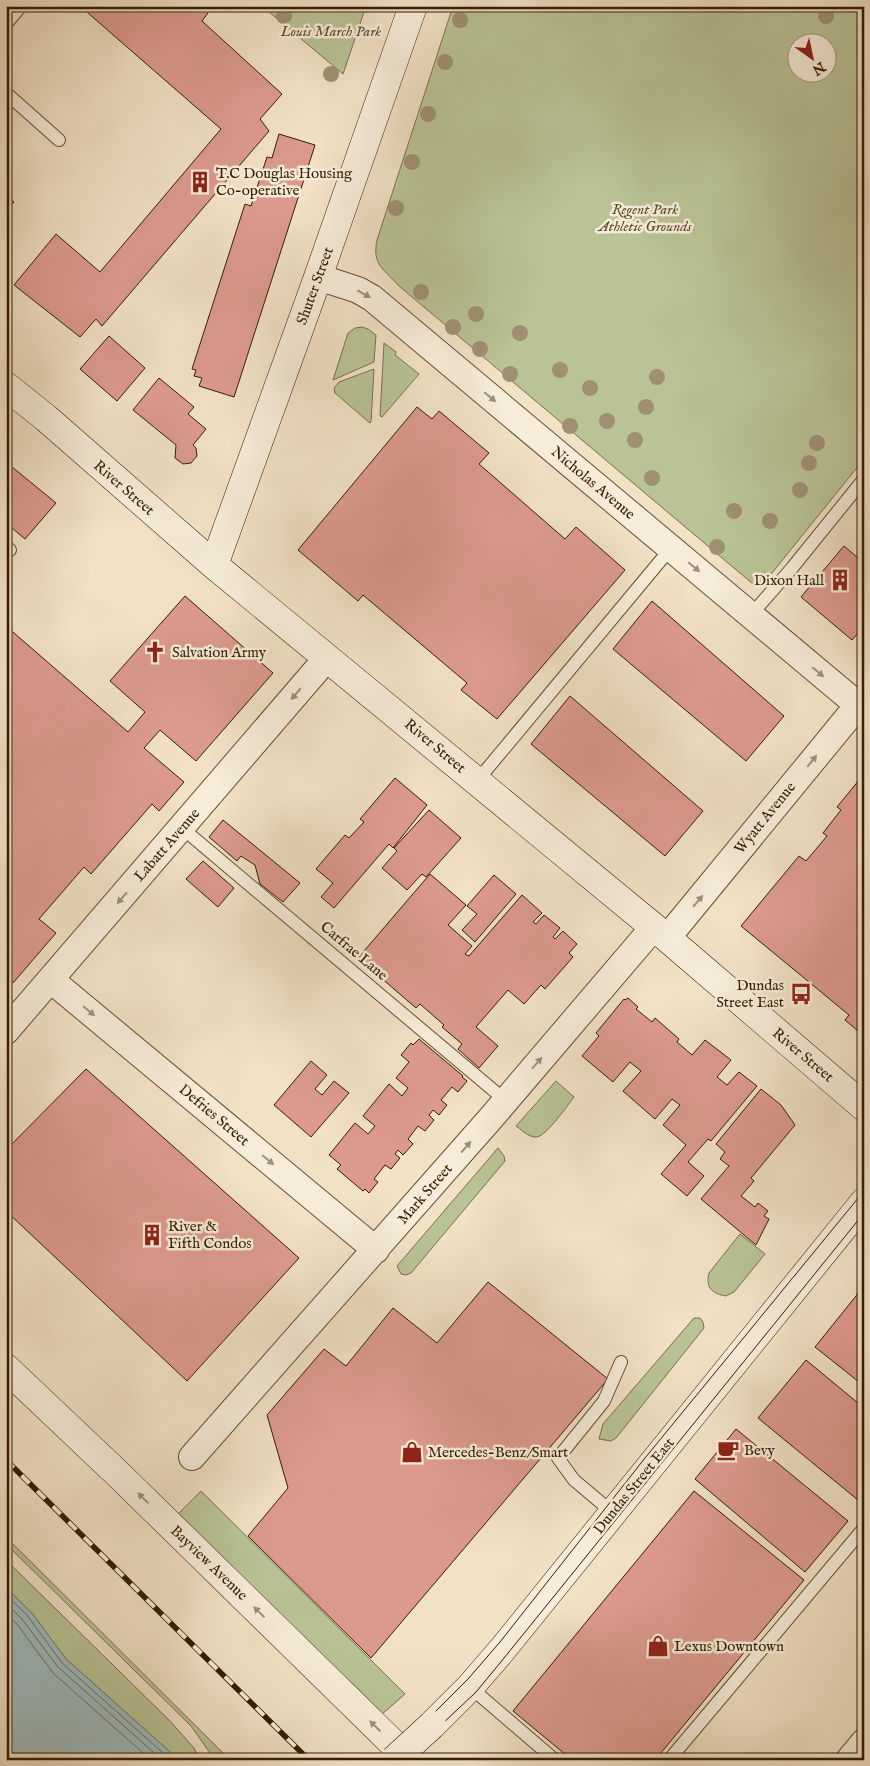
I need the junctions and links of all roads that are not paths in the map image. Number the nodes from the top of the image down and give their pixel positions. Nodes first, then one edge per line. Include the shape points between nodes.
1 (20, 6) edge
2 (413, 6) edge
3 (7, 20) edge
4 (6, 93) edge
5 (59, 140) dead end
6 (318, 277) junction
7 (6, 386) edge
8 (864, 479) edge
9 (671, 548) junction
10 (214, 565) junction
11 (751, 615) junction
12 (328, 658) junction
13 (861, 701) edge
14 (476, 780) junction
15 (182, 828) junction
16 (660, 933) junction
17 (51, 980) junction
18 (6, 1031) edge
19 (505, 1100) junction
20 (864, 1107) edge
21 (864, 1202) edge
22 (376, 1250) junction
23 (621, 1362) dead end
24 (6, 1368) edge
25 (192, 1457) dead end
26 (612, 1512) junction
27 (864, 1528) edge
28 (470, 1687) junction
29 (864, 1742) edge
30 (394, 1760) edge
31 (410, 1760) edge
32 (555, 1760) edge
33 (669, 1760) edge
34 (849, 1760) edge

1 - 3 lane
2 - 6 street, Shuter Street
4 - 5 lane
6 -> 9 street, Nicholas Avenue via 372,298
6 - 10 street, Shuter Street
7 - 10 street, River Street
8 - 11 lane
9 -> 11 street, Nicholas Avenue
9 - 14 lane
10 - 12 street, River Street
11 -> 13 street, Nicholas Avenue
12 - 14 street, River Street
12 -> 15 street, Labatt Avenue
16 -> 13 street, Wyatt Avenue
14 - 16 street, River Street
15 -> 17 street, Labatt Avenue
15 - 19 lane, Carfrae Lane
19 -> 16 street, Mark Street
16 - 20 street, River Street
17 - 18 street, Labatt Avenue
17 -> 22 street, Defries Street
22 -> 19 street, Mark Street
21 - 26 street, Dundas Street East
22 - 25 street, Mark Street
23 - 26 lane via 604,1401 558,1458 574,1480
31 -> 24 street, Bayview Avenue
26 - 28 street, Dundas Street East
27 - 33 lane
28 - 30 street, Dundas Street East, bridge
28 - 32 lane
29 - 34 street

